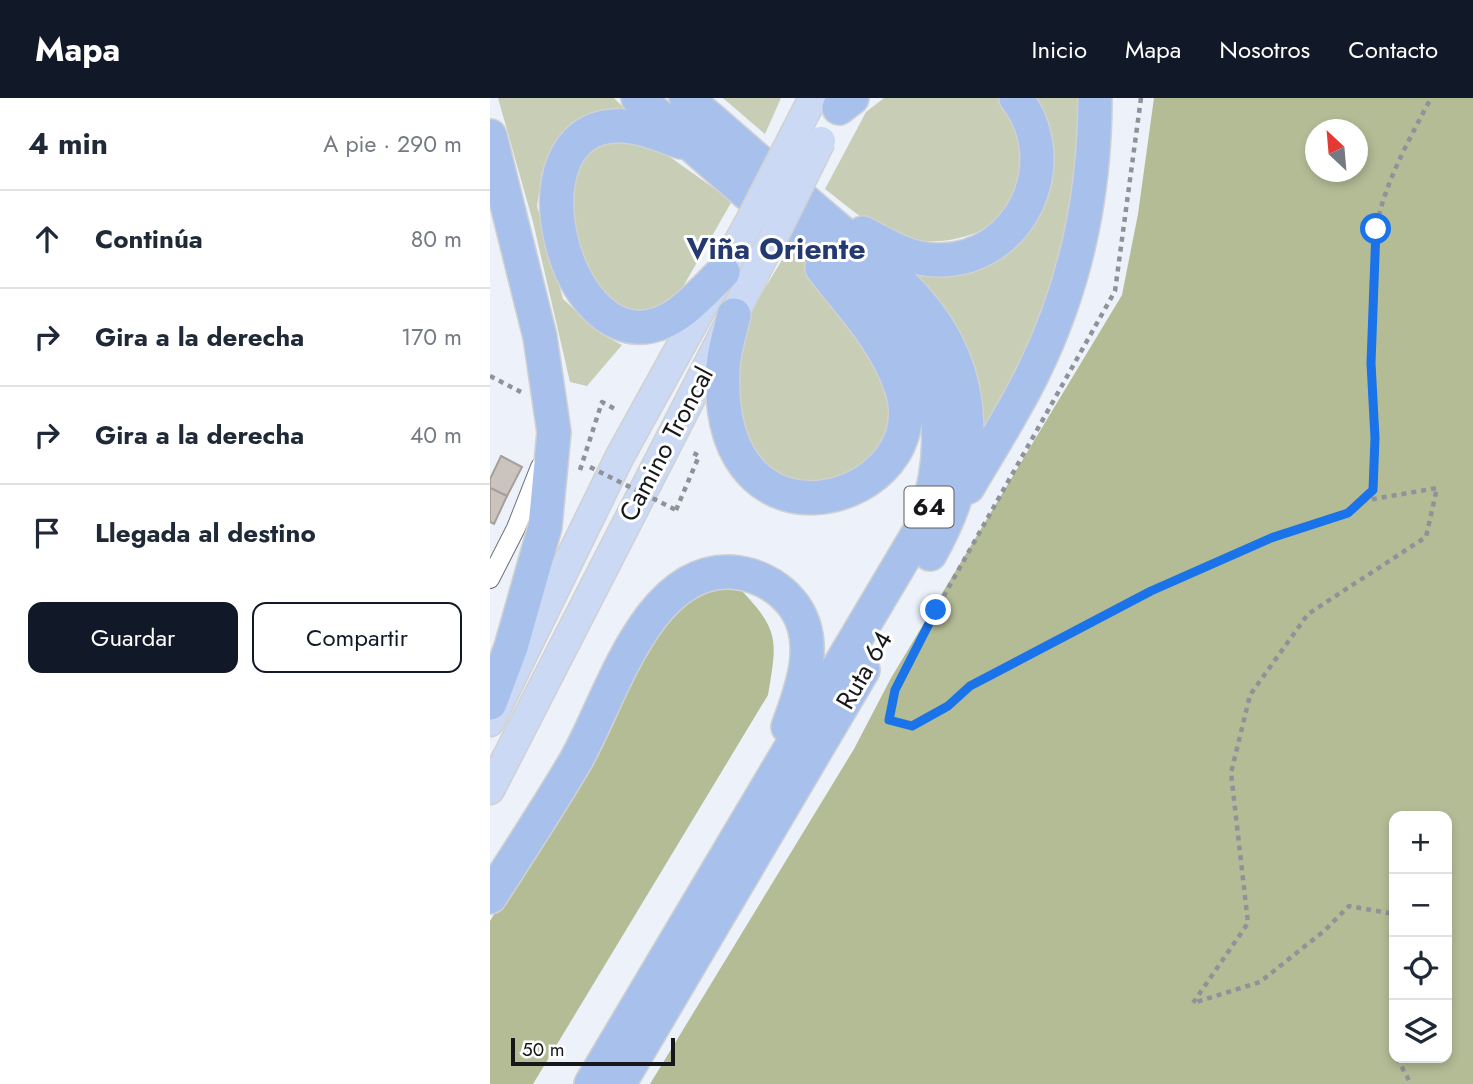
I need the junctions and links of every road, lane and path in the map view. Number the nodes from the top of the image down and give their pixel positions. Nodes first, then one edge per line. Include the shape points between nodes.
1 (638, 98) edge
2 (1016, 98) edge
3 (1095, 98) edge
4 (1141, 98) edge
5 (1431, 98) edge
6 (837, 100) edge
7 (695, 103) edge
8 (809, 135) junction
9 (490, 136) edge
10 (693, 146) junction
11 (792, 225) junction
12 (723, 272) junction
13 (734, 315) junction
14 (610, 421) dead end
15 (554, 432) junction
16 (595, 456) dead end
17 (683, 461) dead end
18 (576, 481) dead end
19 (667, 494) dead end
20 (1361, 501) junction
21 (661, 505) dead end
22 (943, 532) junction
23 (490, 579) edge
24 (490, 703) edge
25 (490, 722) edge
26 (490, 790) edge
27 (763, 795) junction
28 (490, 897) edge
29 (1389, 913) edge
30 (1400, 1063) edge
31 (591, 1084) edge
32 (619, 1084) edge
33 (1411, 1084) edge

1 - 10 highway, 64
2 - 11 highway via 1036,139 1037,174 1030,200 1016,223 989,247 956,259 920,259
3 - 22 highway via 1091,183 1063,302 1033,374
4 - 20 path via 1115,291 936,610 895,690 889,720 912,726 948,706 970,686 1151,591 1271,538 1348,513
5 - 20 path via 1400,156 1376,229 1373,490
6 - 8 main road, Camino Troncal
7 - 11 highway, Ruta 64 / 64
8 - 11 main road, Camino Troncal, bridge
8 - 12 main road, Camino Troncal, bridge via 751,219
9 - 15 highway via 540,337
10 - 11 highway, Ruta 64 / 64
10 - 12 highway via 623,125 600,128 580,138 558,173 564,246 593,307 628,327 651,326 673,317
11 - 13 main road, Camino Troncal
11 - 13 highway via 876,337 902,389 899,439 887,461 869,479 839,495 807,498 776,490 750,471 732,444 725,413 723,366
11 - 22 highway, Ruta 64 / 64 via 913,296 930,315 954,360 968,435 961,484
11 - 27 highway, Ruta 64 / 64 via 867,288 914,342 933,386 939,460 919,532
12 - 25 main road, Camino Troncal via 620,456
13 - 26 main road, Camino Troncal
14 - 18 path via 615,409 602,402
15 - 23 street
15 - 24 highway via 545,527
16 - 17 path, bridge via 590,467 676,510 699,456 688,450
19 - 21 path, bridge
20 - 29 path via 1437,488 1426,537 1308,614 1250,695 1231,773 1248,923 1194,1003 1260,982 1349,906
22 - 32 highway, Ruta 64 / 64
27 - 28 highway via 798,699 807,634 790,601 766,582 737,573 706,575 678,587 657,609 576,761
27 - 31 highway, Ruta 64 / 64
30 - 33 path

